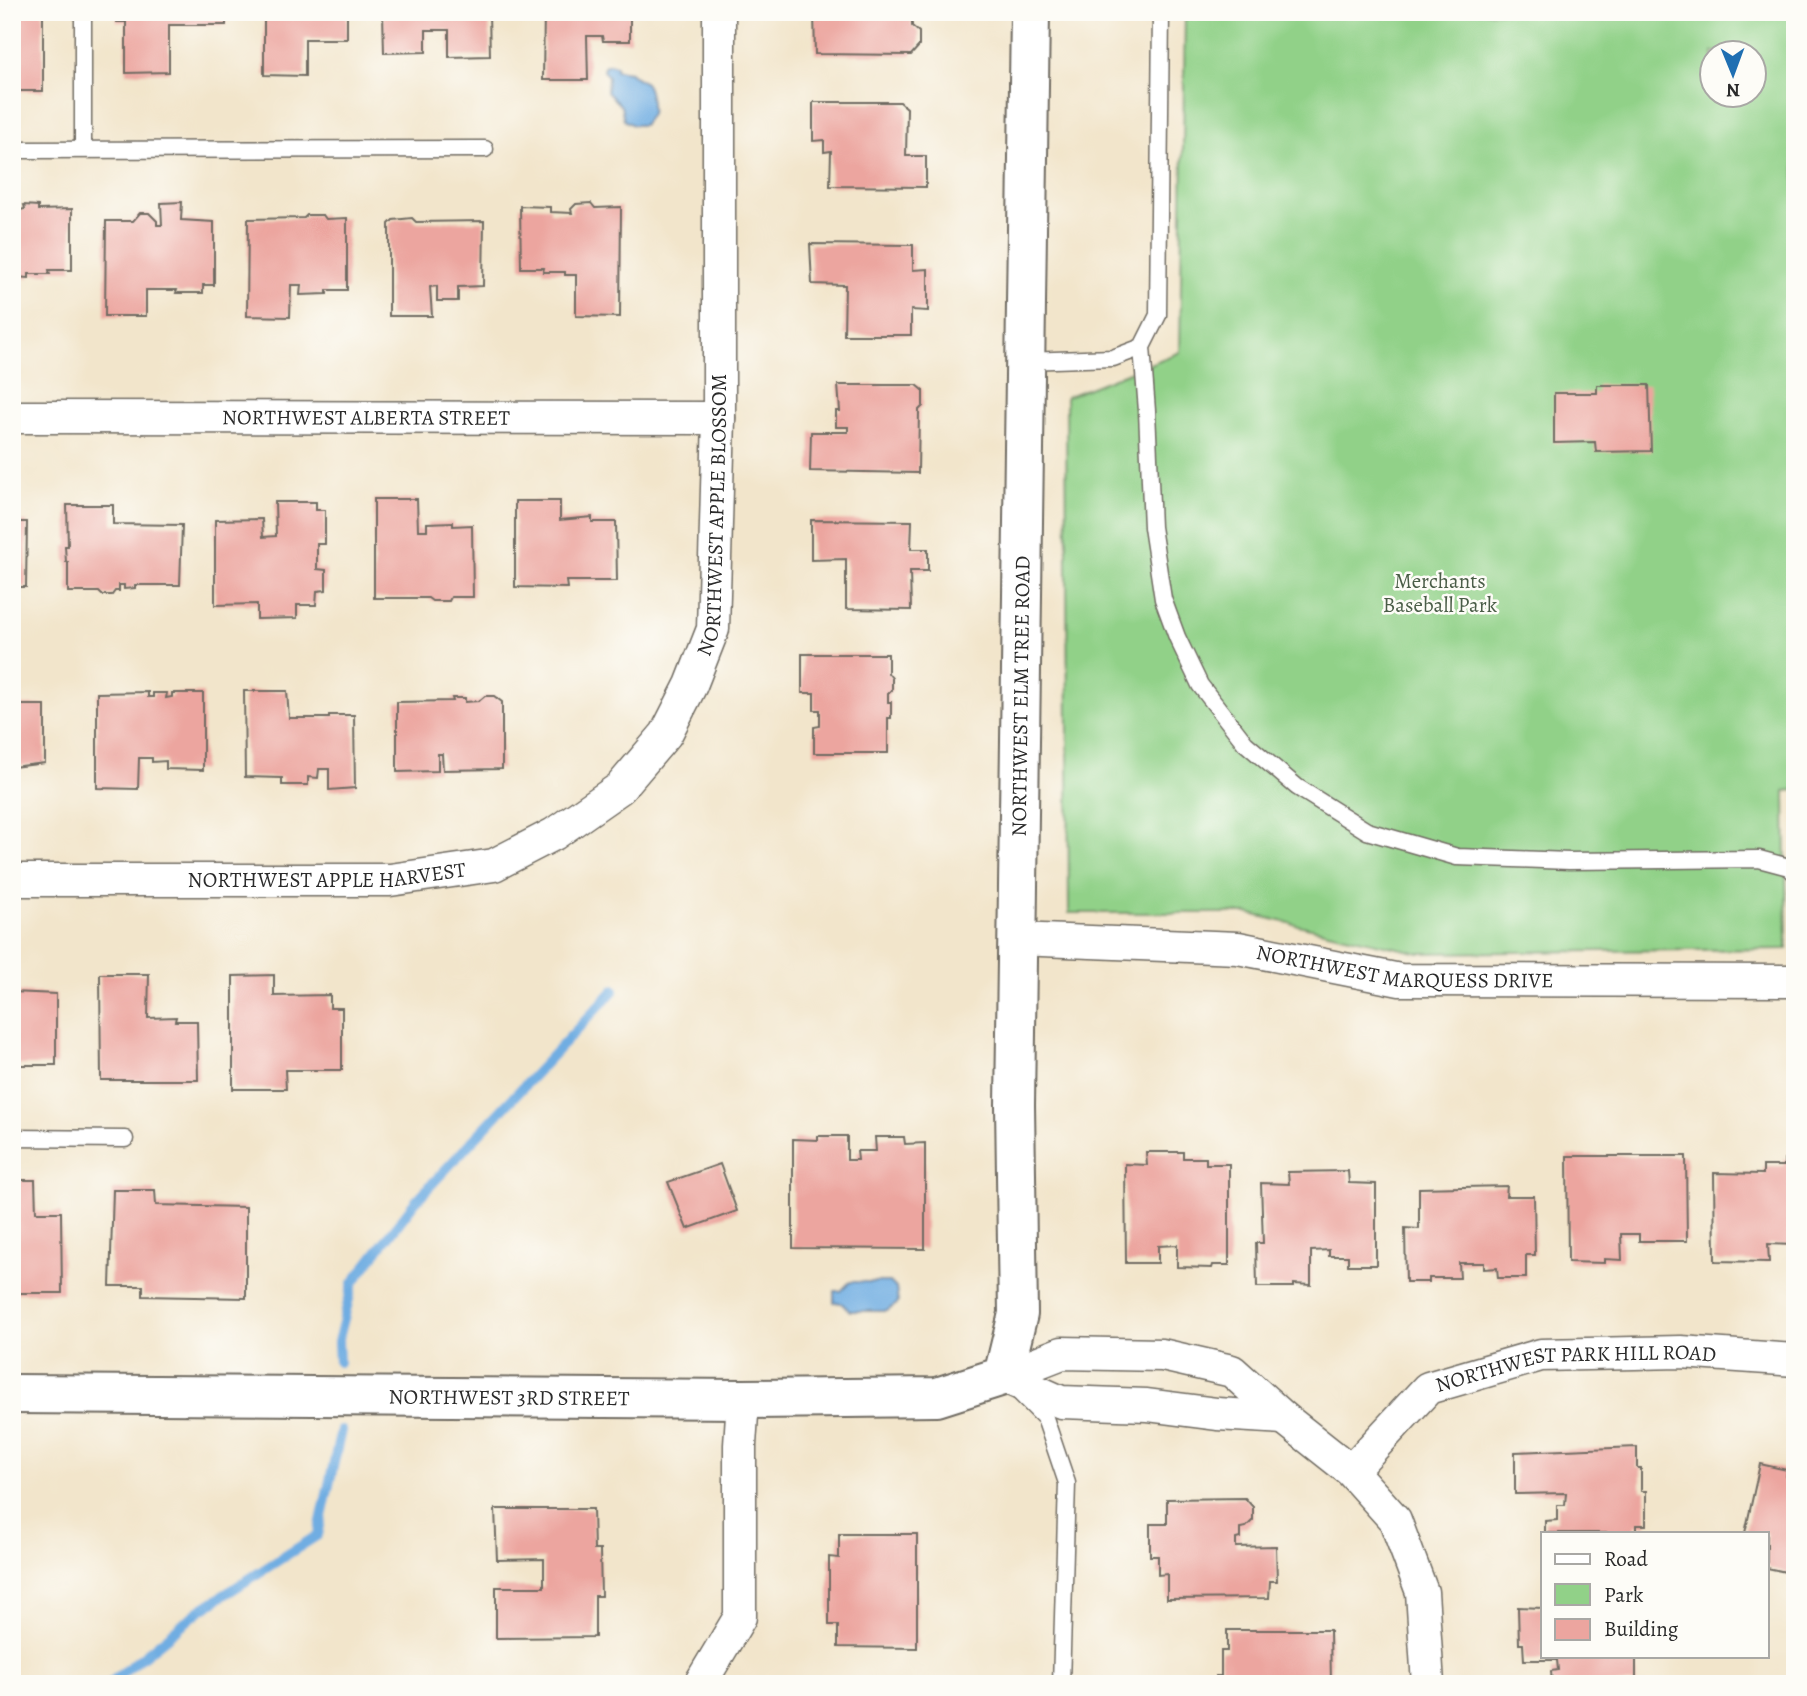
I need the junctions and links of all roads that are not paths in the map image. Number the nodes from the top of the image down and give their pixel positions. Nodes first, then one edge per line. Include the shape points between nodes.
1 (83, 12) edge
2 (719, 12) edge
3 (1030, 12) edge
4 (1161, 12) edge
5 (485, 149) dead end
6 (12, 150) edge
7 (83, 150) junction
8 (1142, 347) junction
9 (1025, 360) junction
10 (12, 417) edge
11 (719, 418) junction
12 (620, 788) joint
13 (1795, 873) edge
14 (12, 880) edge
15 (1017, 939) junction
16 (1795, 981) edge
17 (12, 1138) edge
18 (125, 1139) dead end
19 (1795, 1360) edge
20 (1003, 1376) junction
21 (12, 1394) edge
22 (743, 1399) junction
23 (1284, 1418) junction
24 (1351, 1471) junction
25 (700, 1684) edge
26 (1061, 1684) edge
27 (1428, 1684) edge

1 - 7 lane
2 - 11 street, NORTHWEST APPLE BLOSSOM
3 - 9 street, NORTHWEST ELM TREE ROAD
4 - 8 lane via 1158,316
5 - 7 lane
6 - 7 lane
8 - 9 lane via 1113,358
8 - 13 lane via 1152,527 1163,599 1200,685 1245,743 1297,788 1367,831 1457,856 1569,861 1759,859
9 - 15 street, NORTHWEST ELM TREE ROAD
10 - 11 street, NORTHWEST ALBERTA STREET
11 - 12 street, NORTHWEST APPLE BLOSSOM via 713,629 666,734
12 - 14 street, NORTHWEST APPLE HARVEST via 554,834 494,865 390,880
15 - 16 street, NORTHWEST MARQUESS DRIVE via 1238,948 1400,980
15 - 20 street, NORTHWEST ELM TREE ROAD via 1018,1314
17 - 18 lane
19 - 24 street, NORTHWEST PARK HILL ROAD via 1681,1352 1541,1355 1429,1388
20 - 22 street, NORTHWEST 3RD STREET via 937,1397
20 - 23 street via 1061,1402
20 - 23 street via 1062,1353 1162,1355 1232,1371
20 - 26 lane via 1045,1418 1067,1483
21 - 22 street, NORTHWEST 3RD STREET
22 - 25 street via 740,1617
23 - 24 street
24 - 27 street via 1395,1520 1422,1592

